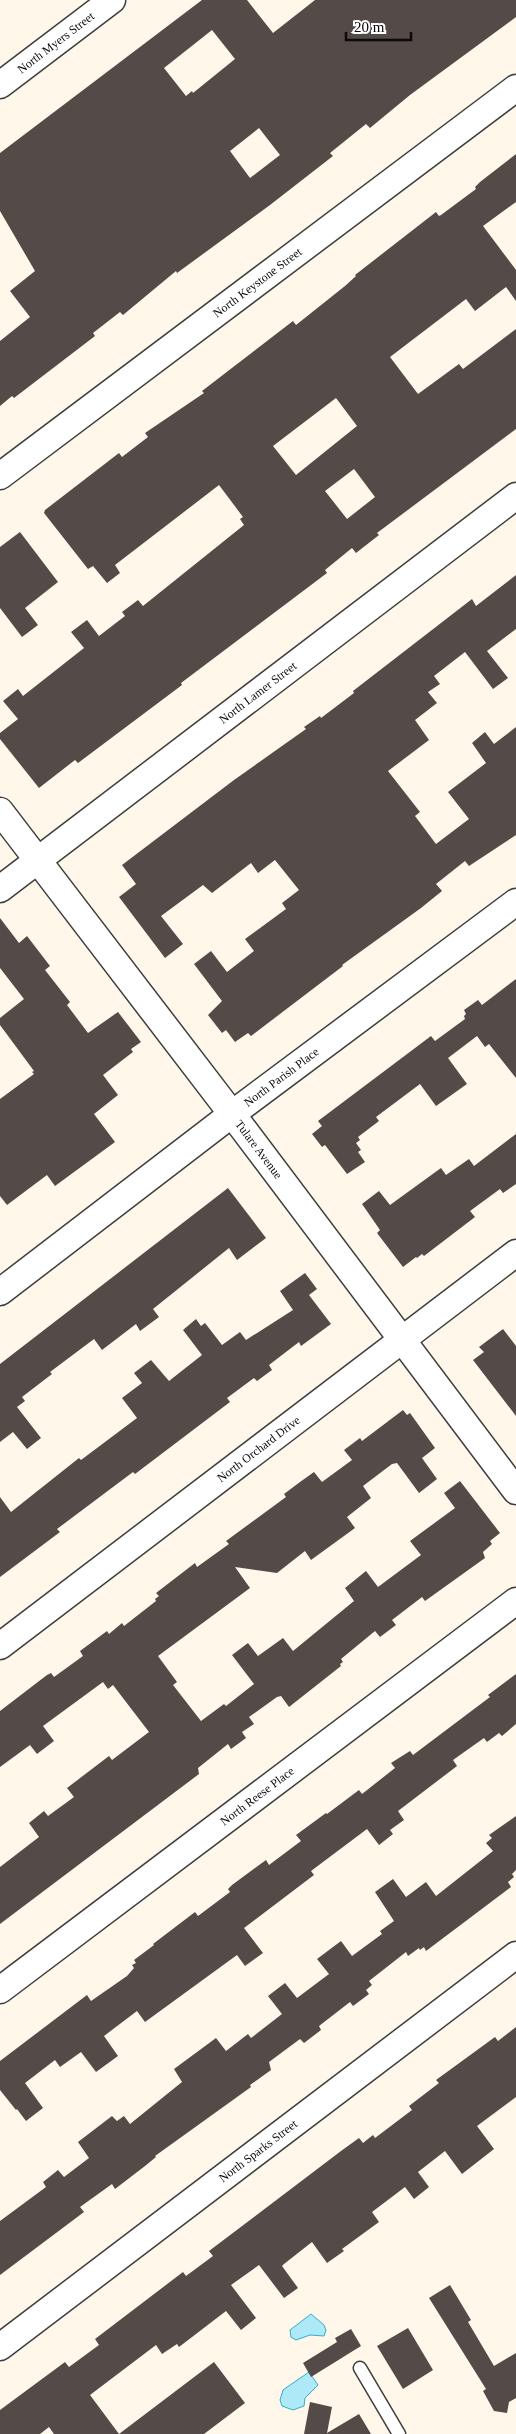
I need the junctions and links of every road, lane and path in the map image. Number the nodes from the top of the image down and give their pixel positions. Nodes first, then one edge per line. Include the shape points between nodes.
1 (112, 0) edge
2 (0, 85) edge
3 (516, 88) edge
4 (0, 476) edge
5 (516, 496) edge
6 (0, 811) edge
7 (37, 861) junction
8 (0, 889) edge
9 (516, 902) edge
10 (232, 1114) junction
11 (516, 1253) edge
12 (0, 1292) edge
13 (402, 1340) junction
14 (516, 1491) edge
15 (516, 1601) edge
16 (0, 1646) edge
17 (516, 1955) edge
18 (0, 1990) edge
19 (0, 2347) edge
20 (360, 2368) dead end
21 (399, 2434) edge

1 - 2 street, North Myers Street
3 - 4 street, North Keystone Street
5 - 7 street, North Lamer Street
6 - 7 street, Tulare Avenue
7 - 8 street, North Lamer Street
7 - 10 street, Tulare Avenue
9 - 10 street, North Parish Place
10 - 12 street, North Parish Place
10 - 13 street, Tulare Avenue
11 - 13 street, North Orchard Drive
13 - 14 street, Tulare Avenue
13 - 16 street, North Orchard Drive
15 - 18 street, North Reese Place
17 - 19 street, North Sparks Street
20 - 21 lane

